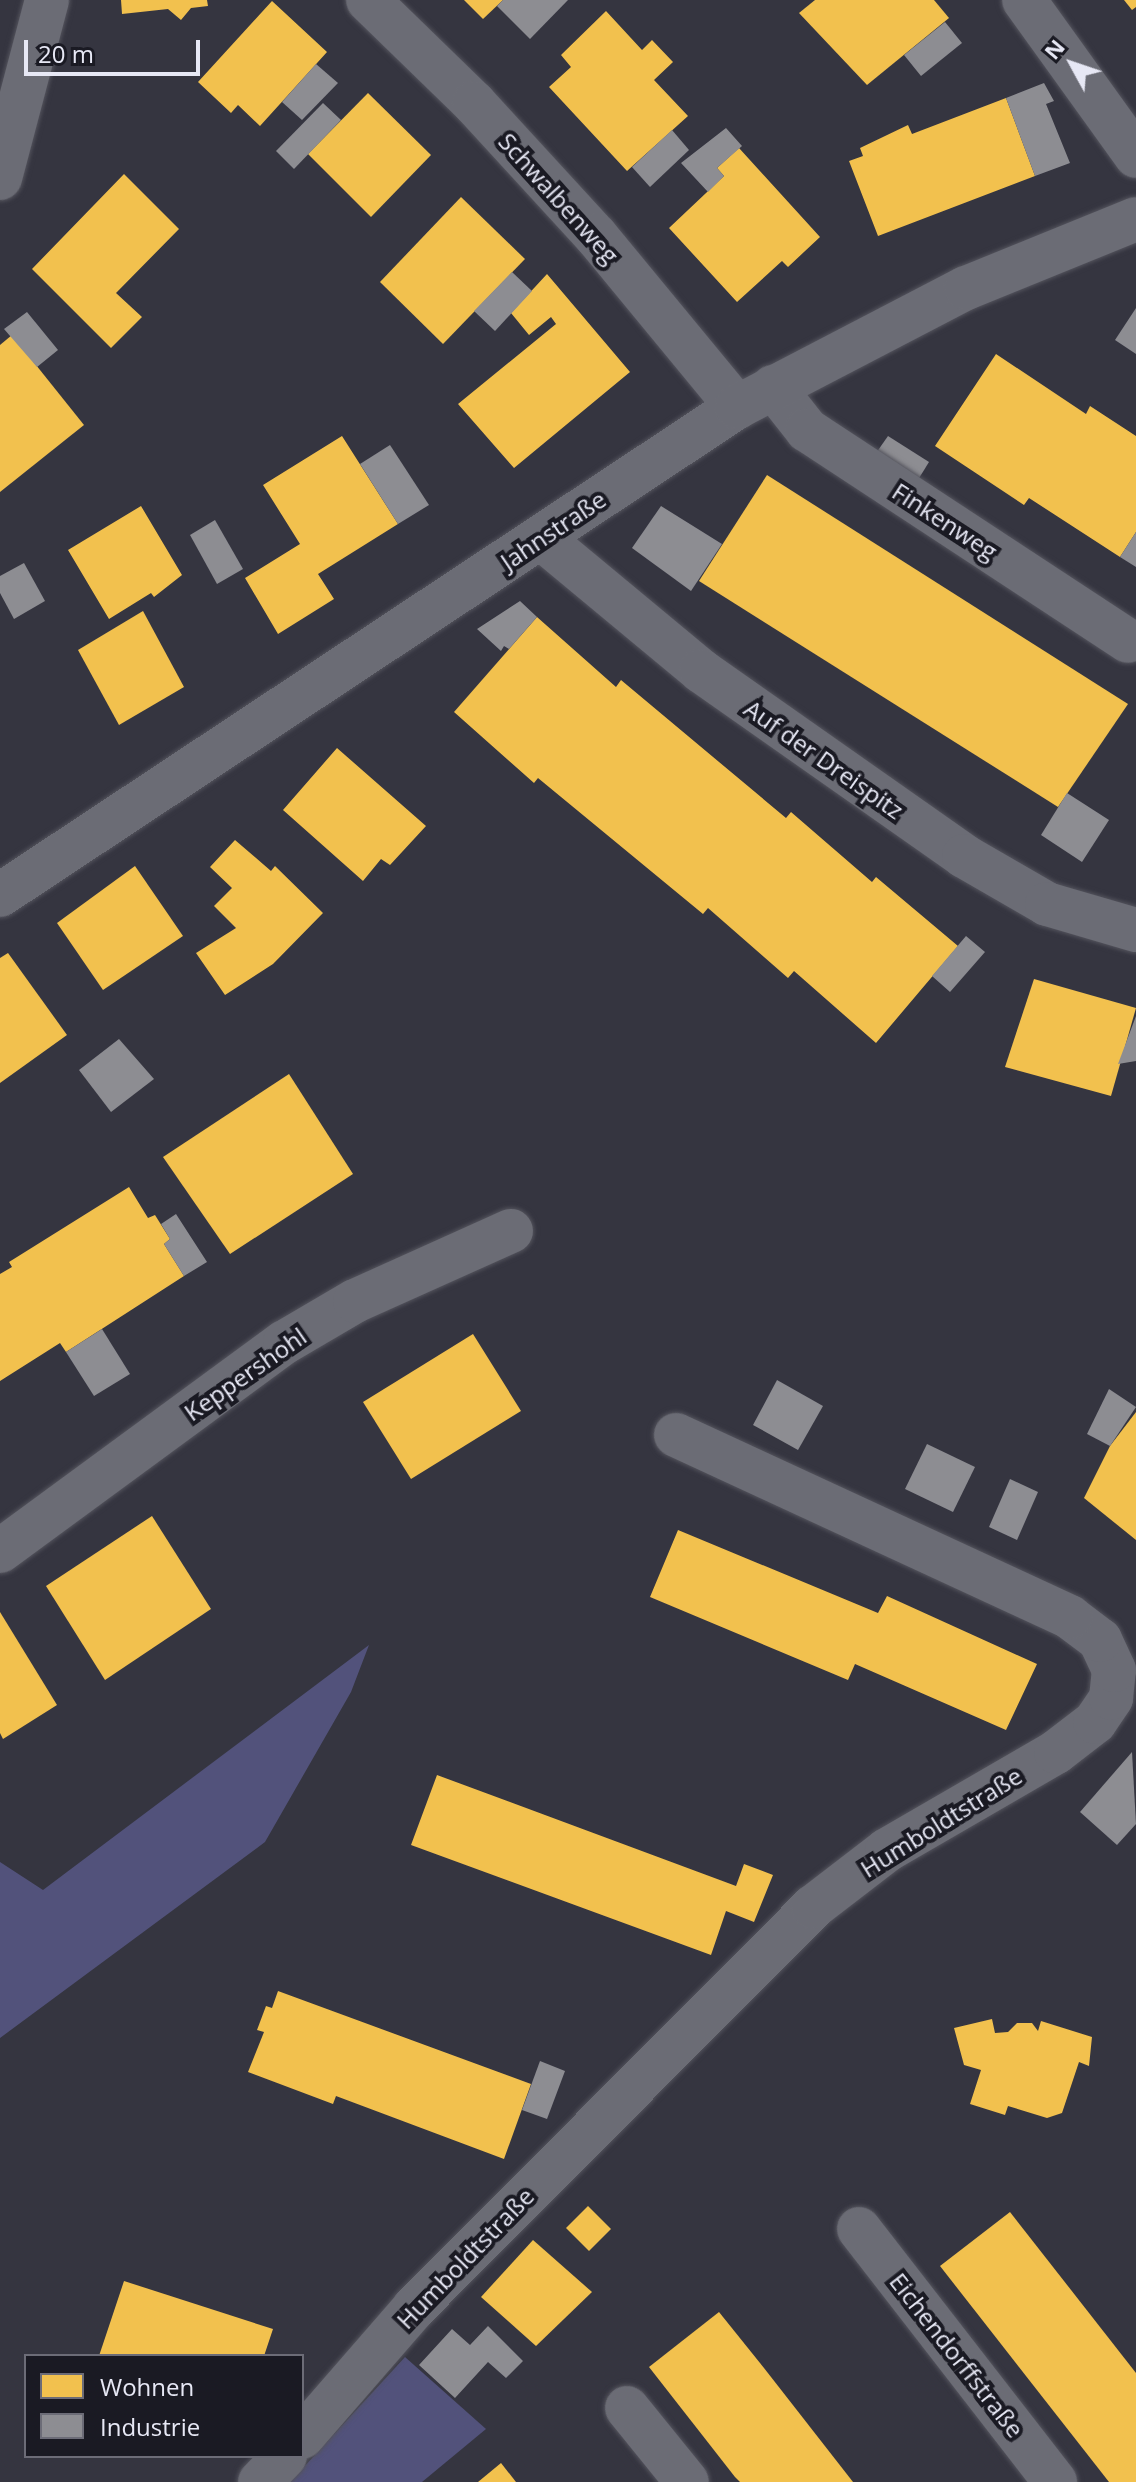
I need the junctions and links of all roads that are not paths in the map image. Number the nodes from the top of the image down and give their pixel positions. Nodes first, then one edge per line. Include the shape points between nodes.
1 (47, 0) edge
2 (368, 0) edge
3 (1024, 0) edge
4 (1136, 156) edge
5 (0, 178) edge
6 (1136, 219) edge
7 (755, 397) junction
8 (541, 538) junction
9 (1128, 641) dead end
10 (0, 895) edge
11 (1136, 930) edge
12 (511, 1231) dead end
13 (676, 1435) dead end
14 (0, 1551) edge
15 (859, 2229) dead end
16 (627, 2408) dead end
17 (304, 2435) edge
18 (283, 2458) edge
19 (260, 2482) edge
20 (687, 2482) edge
21 (1055, 2482) edge

1 - 5 street
2 - 7 street, Schwalbenweg via 474,103
3 - 4 street
6 - 7 street, Jahnstraße via 966,288
7 - 8 street, Jahnstraße
7 - 9 street, Finkenweg
8 - 10 street, Jahnstraße
8 - 11 street, Auf der Dreispitz via 701,671 964,856 1047,904
12 - 14 street, Keppershohl via 355,1301 285,1342
13 - 17 street, Humboldtstraße via 1070,1617 1100,1640 1114,1670 1111,1698 1095,1722 1056,1752 887,1850 813,1907 414,2308
15 - 21 street, Eichendorffstraße
16 - 20 street
18 - 19 street

